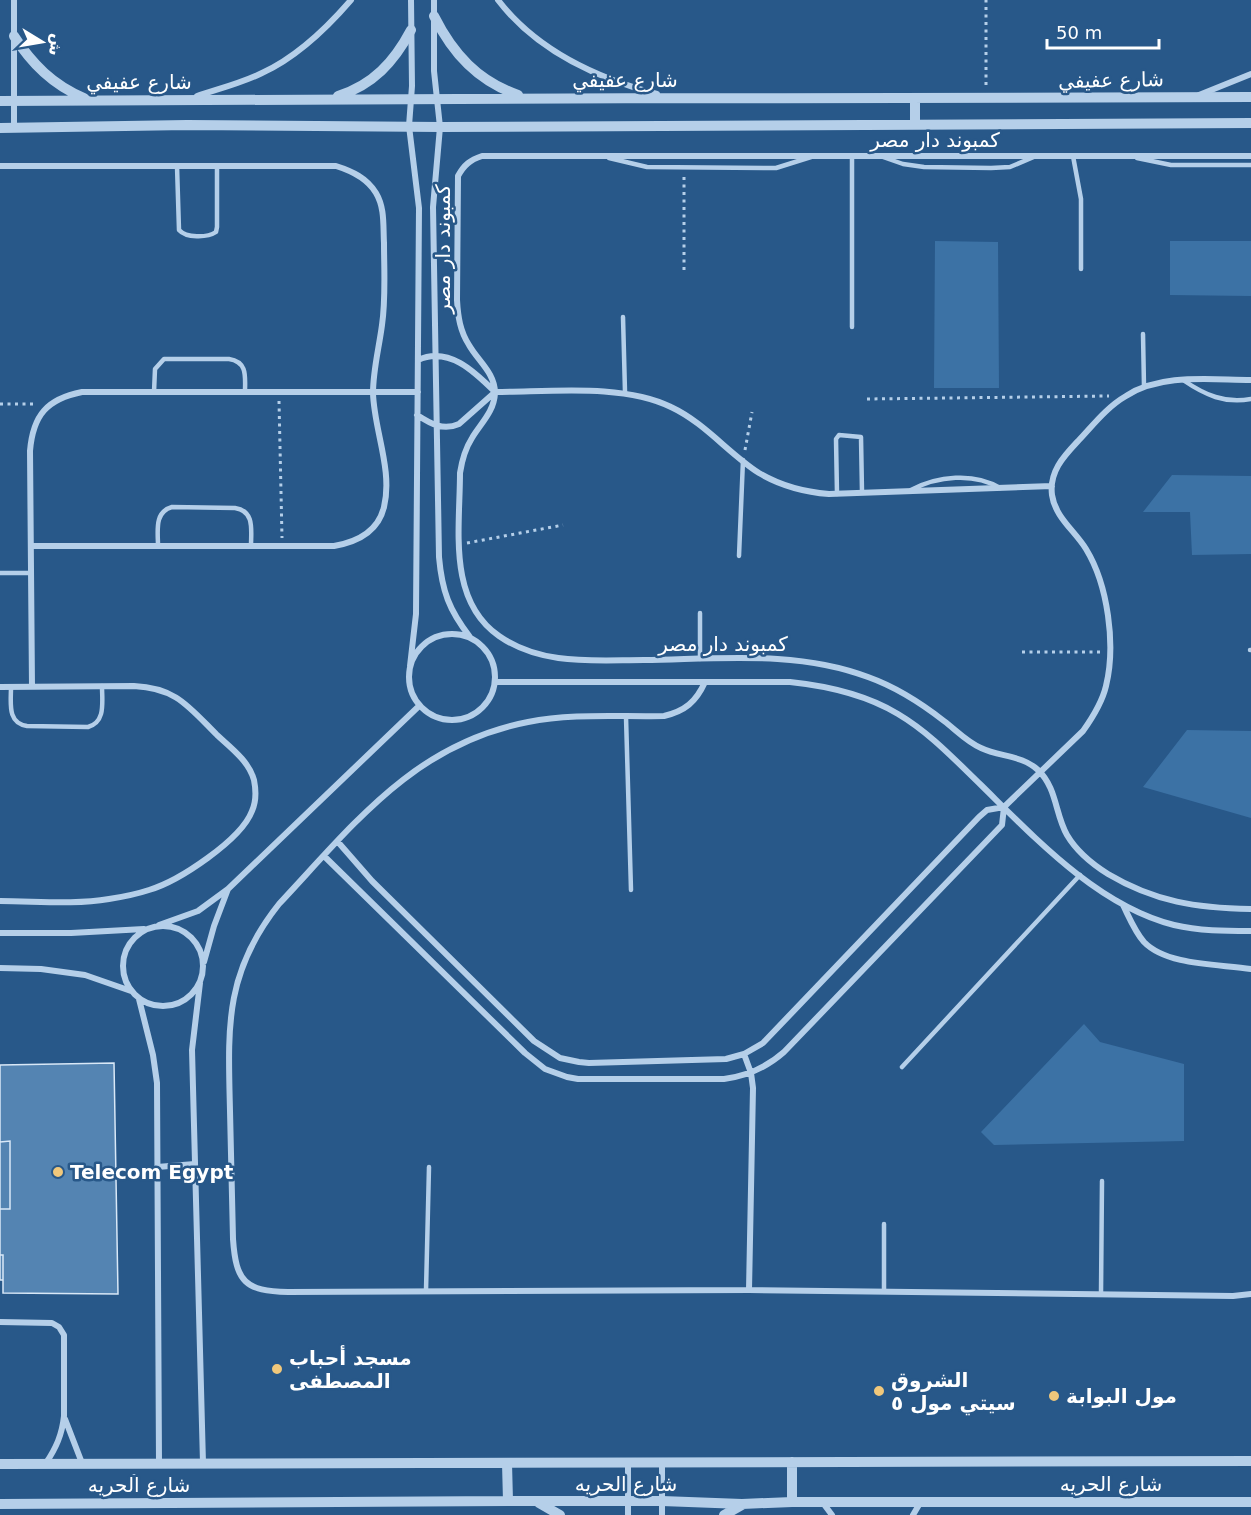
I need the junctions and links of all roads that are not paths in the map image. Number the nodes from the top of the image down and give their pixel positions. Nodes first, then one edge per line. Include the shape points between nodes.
1 (14, 0) edge
2 (351, 0) edge
3 (411, 0) edge
4 (434, 0) edge
5 (498, 0) edge
6 (434, 16) junction
7 (411, 30) junction
8 (14, 36) junction
9 (1251, 74) edge
10 (666, 97) junction
11 (1193, 97) junction
12 (1251, 97) edge
13 (329, 99) junction
14 (412, 99) junction
15 (436, 99) junction
16 (526, 99) junction
17 (915, 99) junction
18 (14, 100) junction
19 (186, 100) junction
20 (0, 101) edge
21 (90, 101) junction
22 (1251, 123) edge
23 (915, 124) junction
24 (410, 126) junction
25 (440, 127) junction
26 (0, 128) edge
27 (14, 128) junction
28 (603, 156) junction
29 (812, 156) junction
30 (852, 156) junction
31 (880, 156) junction
32 (1037, 156) junction
33 (1073, 156) junction
34 (1132, 156) junction
35 (1251, 156) edge
36 (1251, 165) edge
37 (0, 166) edge
38 (177, 166) junction
39 (217, 166) junction
40 (1081, 269) dead end
41 (623, 317) dead end
42 (852, 327) dead end
43 (1143, 334) dead end
44 (437, 355) junction
45 (418, 360) junction
46 (1183, 380) junction
47 (1251, 380) edge
48 (1144, 387) junction
49 (154, 392) junction
50 (245, 392) junction
51 (374, 392) junction
52 (418, 392) junction
53 (495, 392) junction
54 (625, 392) junction
55 (1251, 399) edge
56 (417, 415) junction
57 (438, 426) junction
58 (743, 460) junction
59 (1052, 486) junction
60 (1000, 488) junction
61 (909, 491) junction
62 (862, 492) junction
63 (837, 494) junction
64 (31, 546) junction
65 (158, 546) junction
66 (251, 546) junction
67 (740, 556) dead end
68 (0, 573) edge
69 (31, 573) junction
70 (700, 613) dead end
71 (470, 637) junction
72 (700, 659) junction
73 (410, 666) junction
74 (496, 682) junction
75 (705, 682) junction
76 (102, 686) junction
77 (0, 687) edge
78 (11, 687) junction
79 (32, 687) junction
80 (419, 706) junction
81 (626, 717) junction
82 (1040, 771) junction
83 (1004, 807) junction
84 (338, 842) junction
85 (324, 856) junction
86 (1080, 875) junction
87 (228, 889) junction
88 (631, 890) dead end
89 (0, 901) edge
90 (1123, 905) junction
91 (1251, 909) edge
92 (159, 925) junction
93 (145, 929) junction
94 (1251, 932) edge
95 (0, 933) edge
96 (0, 968) edge
97 (203, 969) junction
98 (1251, 969) edge
99 (200, 983) junction
100 (131, 991) junction
101 (139, 999) junction
102 (744, 1054) junction
103 (902, 1067) dead end
104 (751, 1073) junction
105 (195, 1164) junction
106 (157, 1167) junction
107 (429, 1167) dead end
108 (1102, 1181) dead end
109 (884, 1224) dead end
110 (749, 1290) junction
111 (426, 1291) junction
112 (884, 1292) junction
113 (1101, 1294) junction
114 (1251, 1294) edge
115 (0, 1322) edge
116 (64, 1416) junction
117 (1251, 1461) edge
118 (627, 1462) junction
119 (662, 1462) junction
120 (792, 1462) junction
121 (46, 1463) junction
122 (82, 1463) junction
123 (159, 1463) junction
124 (203, 1463) junction
125 (507, 1463) junction
126 (0, 1464) edge
127 (508, 1501) junction
128 (662, 1501) junction
129 (536, 1502) junction
130 (627, 1502) junction
131 (792, 1502) junction
132 (823, 1502) junction
133 (921, 1502) junction
134 (1251, 1502) edge
135 (0, 1504) edge
136 (742, 1504) junction
137 (560, 1515) edge
138 (628, 1515) edge
139 (662, 1515) edge
140 (724, 1515) edge
141 (832, 1515) edge
142 (913, 1515) edge

1 - 8 street
2 - 19 street via 325,29 295,53 262,73
3 - 7 street
4 - 6 street
5 - 10 street via 529,32 589,72
6 - 15 street
6 - 16 street via 461,60 480,77
7 - 13 street via 386,67 350,92
7 - 14 street
8 - 18 street
8 - 21 street via 46,75
9 - 11 street
10 - 16 street, شارع عفيفي
10 - 17 street, شارع عفيفي
11 - 12 street, شارع عفيفي
11 - 17 street, شارع عفيفي
13 - 14 street, شارع عفيفي
13 - 19 street, شارع عفيفي
14 - 15 street, شارع عفيفي
14 - 24 street
15 - 16 street, شارع عفيفي
15 - 25 street
17 - 23 street
18 - 20 street, شارع عفيفي
18 - 21 street, شارع عفيفي
18 - 27 street
19 - 21 street, شارع عفيفي
22 - 23 street
23 - 25 street
24 - 25 street
24 - 27 street
24 - 45 street via 419,208
25 - 44 street via 433,207
26 - 27 street
28 - 29 street, كمبوند دار مصر
28 - 29 lane via 647,167 776,168
28 - 53 street, كمبوند دار مصر via 482,156 471,159 458,176 458,317 470,347 491,376
29 - 30 street, كمبوند دار مصر
30 - 31 street, كمبوند دار مصر
30 - 42 lane
31 - 32 street, كمبوند دار مصر
31 - 32 lane via 924,167 1001,168
32 - 33 street, كمبوند دار مصر
33 - 34 street, كمبوند دار مصر
33 - 40 lane via 1081,199
34 - 35 street, كمبوند دار مصر
34 - 36 lane via 1171,165
37 - 38 street
38 - 39 street
38 - 39 lane via 178,230 185,236 209,236 216,232
39 - 51 street via 336,166 366,180 376,194 382,209 385,292
41 - 54 lane
43 - 48 lane
44 - 45 street
44 - 53 street via 473,372
44 - 57 street
45 - 52 street
46 - 47 street
46 - 48 street
46 - 55 lane via 1203,393 1225,400
48 - 59 street via 1110,407 1060,460
49 - 50 street
49 - 50 lane via 155,369 164,359 229,359 238,361 244,369
49 - 64 street via 82,392 50,404 38,417 31,433 30,451
50 - 51 street
51 - 52 street
51 - 66 street via 386,490 377,523 351,543
52 - 56 street
53 - 54 street
53 - 57 street via 459,424
53 - 72 street, كمبوند دار مصر via 491,411 472,437 460,473 463,582 475,611 496,634 548,657
54 - 58 street via 670,406 690,417
56 - 57 street
56 - 73 street via 417,614
57 - 71 street via 441,579 457,620
58 - 63 street via 792,488
58 - 67 lane
59 - 60 street
59 - 82 street via 1060,516 1096,567 1105,601 1109,652 1106,685 1093,717
60 - 61 street
60 - 61 lane via 982,479 945,479
61 - 62 street
62 - 63 street
62 - 63 lane via 861,437 839,435
64 - 65 street
64 - 69 street
65 - 66 street
65 - 66 lane via 158,518 163,510 235,507 248,513
68 - 69 lane
69 - 79 street
70 - 72 lane
71 - 73 street via 440,635 416,652
71 - 74 street via 490,655
72 - 82 street, كمبوند دار مصر via 797,660 850,671 910,698 981,748 1026,761
73 - 80 street via 412,694
74 - 75 street
74 - 80 street via 486,705 465,719 440,719
75 - 81 street via 690,706 678,713
75 - 83 street via 790,682 827,687 872,701 922,729
76 - 78 lane via 101,716 88,727 18,724 11,712
76 - 79 street
76 - 89 street via 152,687 186,704 246,763 256,794 253,810 244,825 196,867 151,890 107,899
77 - 78 street
78 - 79 street
80 - 87 street
81 - 84 street via 528,722 468,740 431,759 389,789
81 - 88 lane
82 - 83 street
82 - 91 street via 1053,791 1067,836 1101,870 1169,901
83 - 86 street
83 - 102 street via 987,810 979,817 782,1026
83 - 104 street via 1002,825 784,1052
84 - 85 street
84 - 102 street via 388,897 534,1041 551,1053 590,1063 718,1060
85 - 104 street via 545,1069 590,1080 724,1079
85 - 111 street via 267,919 248,952 235,989 228,1047 234,1263 245,1282 266,1291
86 - 90 street
86 - 103 lane
87 - 92 street via 198,911
87 - 97 street
90 - 94 street via 1174,924
90 - 98 street via 1138,935 1160,953
92 - 93 street
92 - 97 street via 173,926 196,942
93 - 95 street
93 - 100 street via 133,937 125,950 124,978
96 - 100 street via 85,975
97 - 99 street
99 - 101 street via 180,1002 166,1006
99 - 105 street via 192,1050
100 - 101 street
101 - 106 street via 157,1083
102 - 104 street
104 - 110 street
105 - 106 street
105 - 124 street
106 - 123 street
107 - 111 lane
108 - 113 lane
109 - 112 lane
110 - 111 street
110 - 112 street
112 - 113 street
113 - 114 street
115 - 116 street via 52,1323 62,1331
116 - 121 street via 59,1442
116 - 122 street
117 - 120 street, شارع الحريه
118 - 119 street, شارع الحريه
118 - 125 street, شارع الحريه
118 - 130 street
119 - 120 street, شارع الحريه
119 - 128 street
120 - 131 street
121 - 122 street, شارع الحريه
121 - 126 street, شارع الحريه
122 - 123 street, شارع الحريه
123 - 124 street, شارع الحريه
124 - 125 street, شارع الحريه
125 - 127 street
127 - 129 street, شارع الحريه
127 - 135 street, شارع الحريه
128 - 130 street, شارع الحريه
128 - 136 street, شارع الحريه
128 - 139 street
129 - 130 street, شارع الحريه
129 - 137 street
130 - 138 street
131 - 132 street, شارع الحريه
131 - 136 street, شارع الحريه
132 - 133 street, شارع الحريه
132 - 141 street
133 - 134 street, شارع الحريه
133 - 142 street
136 - 140 street

